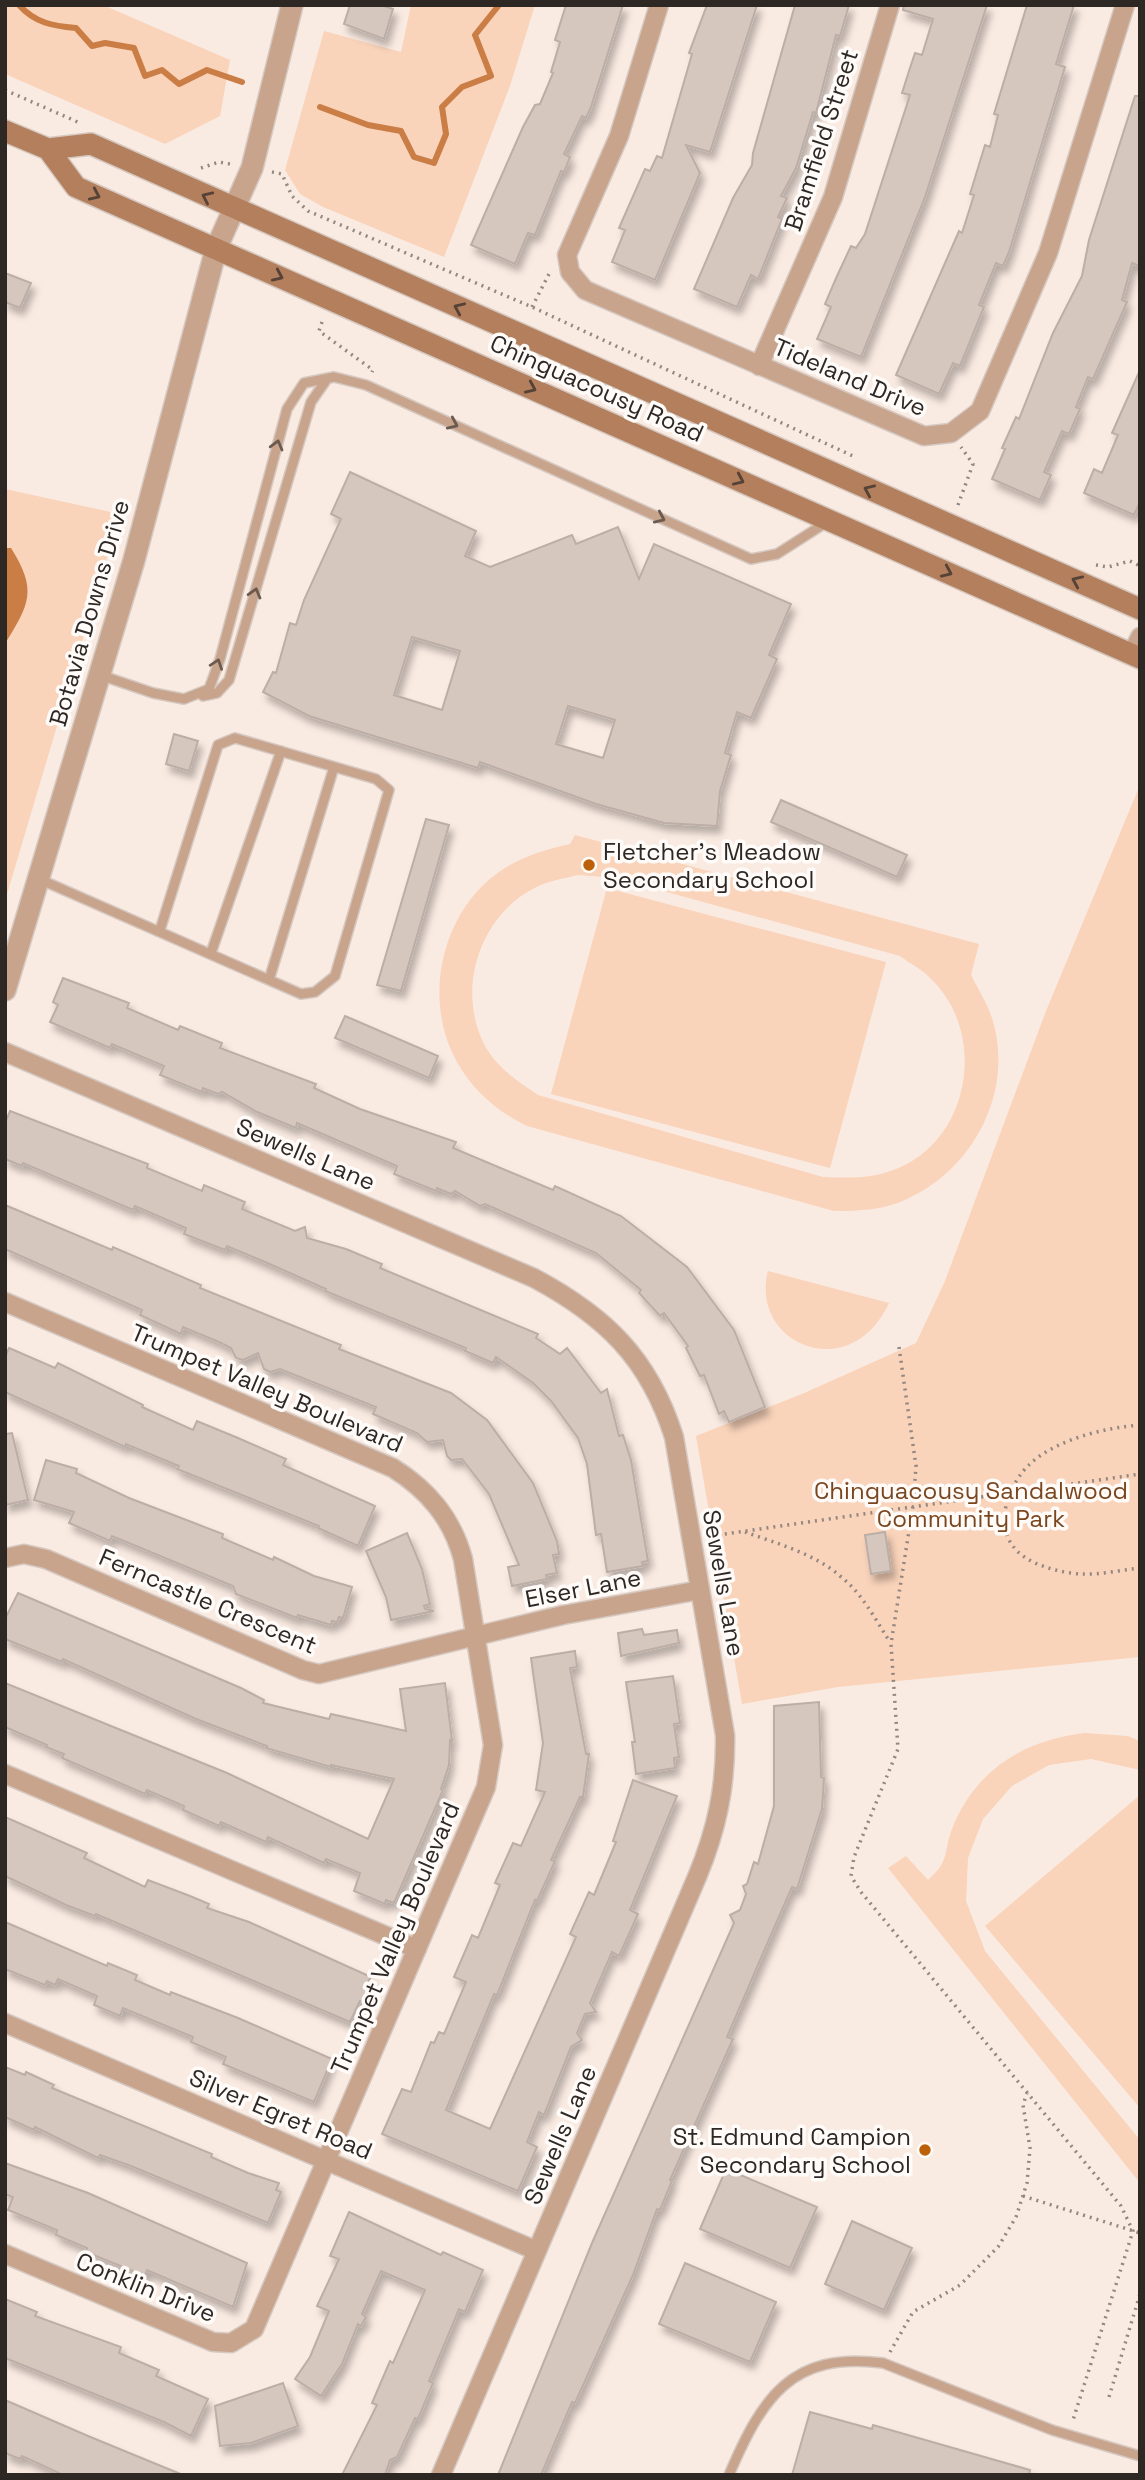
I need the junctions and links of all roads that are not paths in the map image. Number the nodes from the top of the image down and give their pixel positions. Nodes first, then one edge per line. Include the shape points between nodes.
1 (292, 5) edge
2 (659, 5) edge
3 (890, 5) edge
4 (1125, 5) edge
5 (5, 131) edge
6 (48, 149) junction
7 (234, 209) junction
8 (216, 248) junction
9 (760, 366) junction
10 (327, 379) junction
11 (830, 520) junction
12 (1140, 609) edge
13 (1137, 650) edge
14 (99, 674) junction
15 (184, 699) junction
16 (281, 751) junction
17 (334, 767) junction
18 (39, 880) junction
19 (160, 930) junction
20 (211, 953) junction
21 (270, 979) junction
22 (5, 990) edge
23 (5, 1052) edge
24 (5, 1302) edge
25 (5, 1558) edge
26 (700, 1590) junction
27 (476, 1636) junction
28 (5, 1774) edge
29 (417, 1949) junction
30 (5, 2023) edge
31 (326, 2161) junction
32 (537, 2251) junction
33 (5, 2254) edge
34 (1140, 2456) edge
35 (441, 2475) edge
36 (729, 2475) edge

1 - 7 street, Botavia Downs Drive via 252,168
2 - 9 street, Tideland Drive via 619,136 567,256 570,272 584,290
3 - 9 street, Bramfield Street via 833,197
4 - 9 street, Tideland Drive via 1048,253 980,411 951,433 924,436
5 - 6 main road, Chinguacousy Road
7 -> 6 main road, Chinguacousy Road via 91,144
6 -> 8 main road, Chinguacousy Road via 76,187
7 - 8 street, Botavia Downs Drive
12 -> 7 main road, Chinguacousy Road
8 -> 11 main road, Chinguacousy Road
8 - 14 street, Botavia Downs Drive via 134,560
10 -> 11 lane via 366,385 751,559 777,554
15 -> 10 lane via 217,693 229,680 311,402
15 -> 10 lane via 209,689 220,659 287,409 304,383
11 -> 13 main road, Chinguacousy Road
14 - 15 lane via 153,694
14 - 18 street, Botavia Downs Drive
16 - 17 lane
16 - 19 lane via 235,738 218,745
16 - 20 lane
17 - 21 lane
17 - 21 lane via 376,779 389,790 335,976 315,992 301,994
18 - 19 lane
18 - 22 street, Botavia Downs Drive
19 - 20 lane
20 - 21 lane
23 - 26 street, Sewells Lane via 534,1278 600,1319 647,1375 666,1414
24 - 27 street, Trumpet Valley Boulevard via 411,1479 427,1491 459,1545
25 - 27 street, Ferncastle Crescent via 24,1554 46,1559 319,1674
26 - 27 street, Elser Lane
26 - 32 street, Sewells Lane via 725,1735 726,1768 717,1823
27 - 29 street, Trumpet Valley Boulevard via 493,1745 492,1767
28 - 29 street
29 - 31 street, Trumpet Valley Boulevard
30 - 31 street, Silver Egret Road
31 - 32 street, Silver Egret Road
31 - 33 street, Conklin Drive via 254,2329 231,2343 193,2335
32 - 35 street, Sewells Lane
34 - 36 lane via 1068,2435 883,2363 831,2362 798,2374 762,2408

